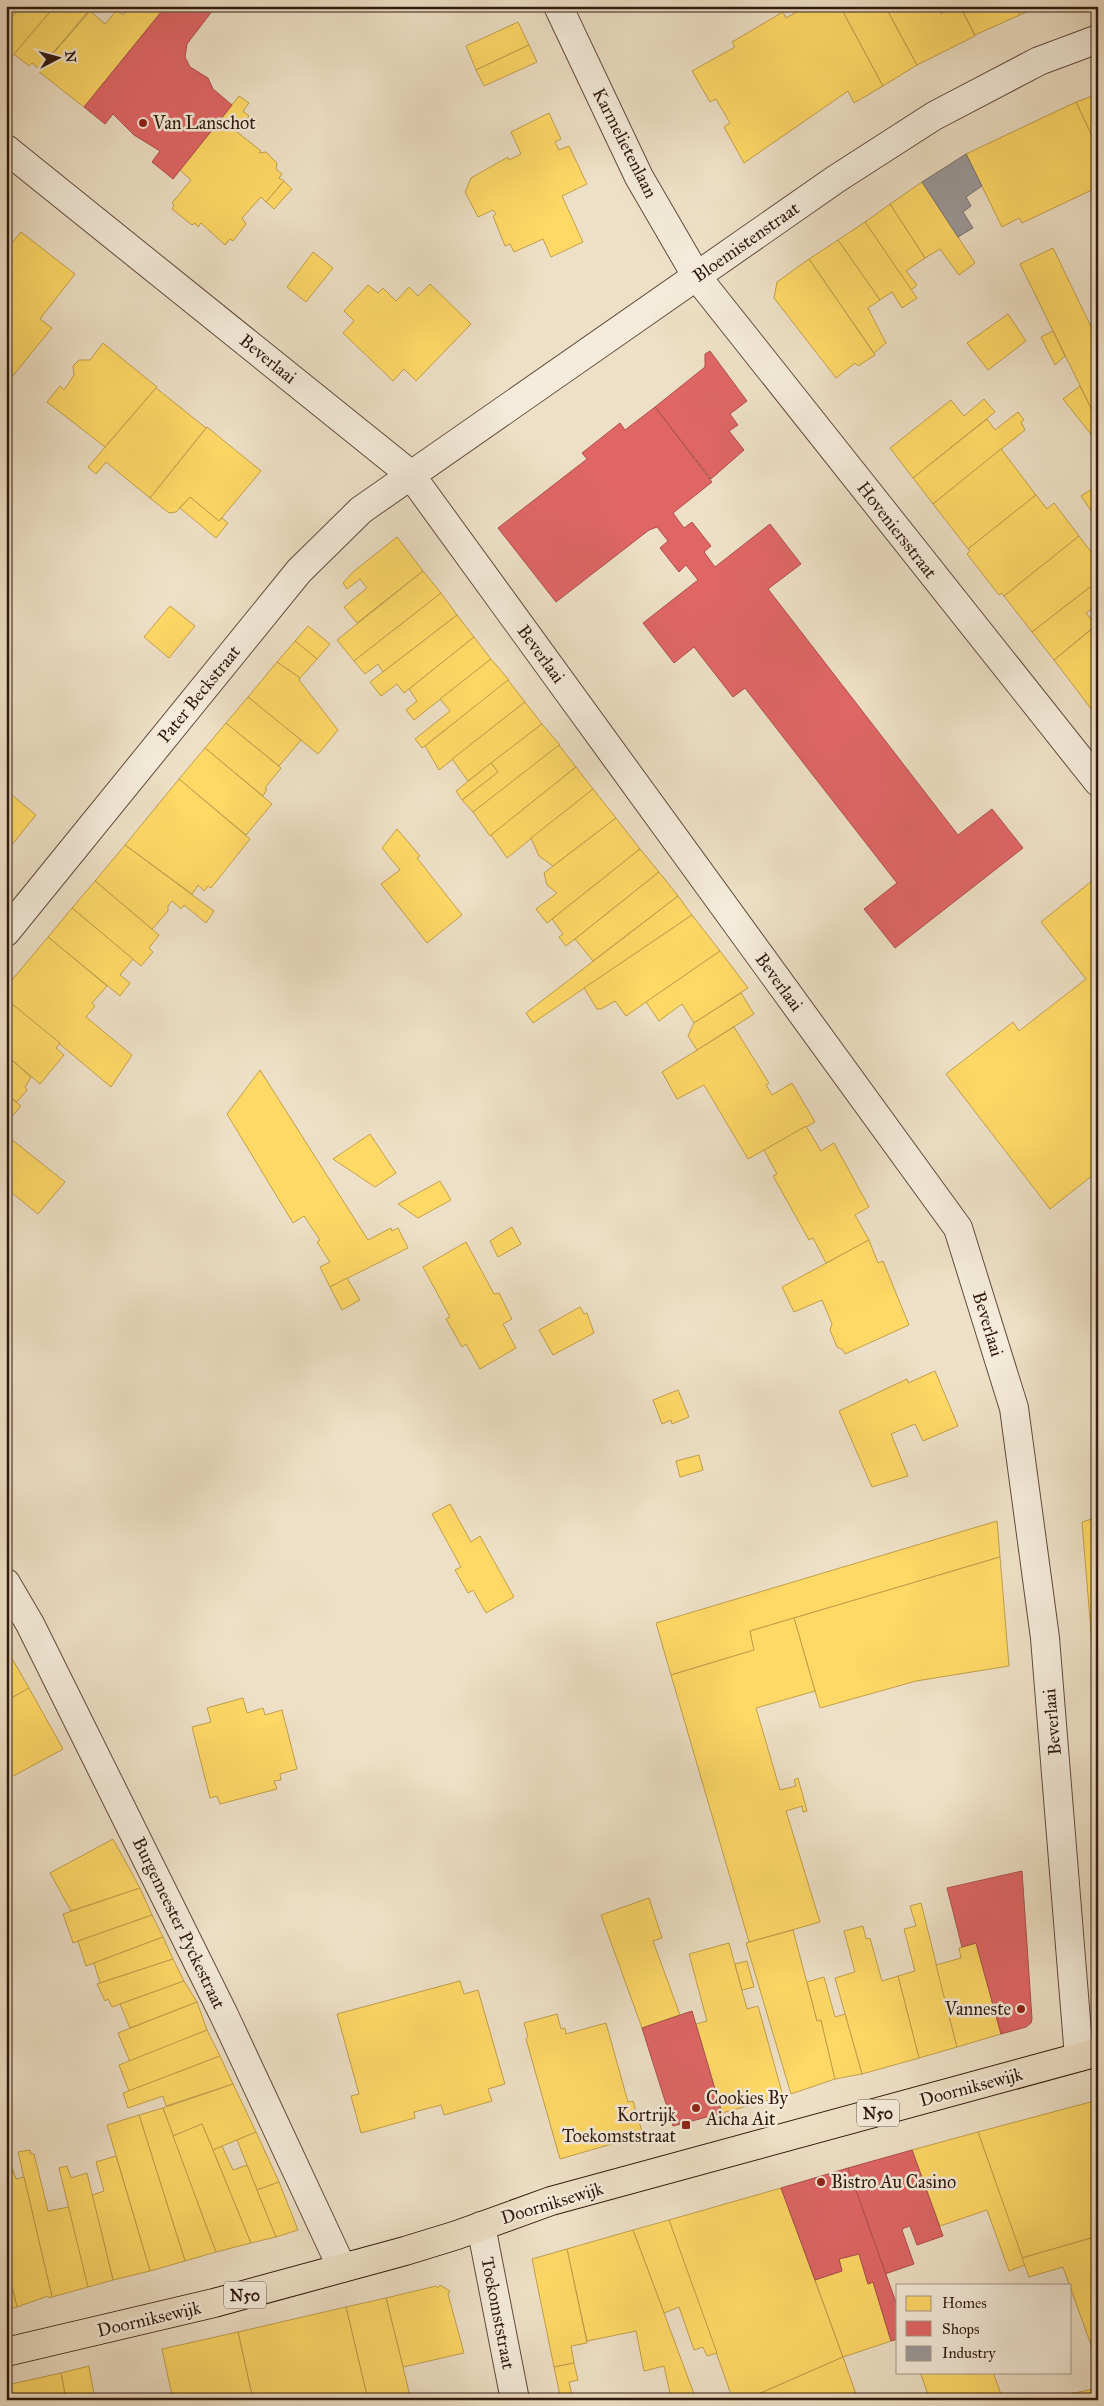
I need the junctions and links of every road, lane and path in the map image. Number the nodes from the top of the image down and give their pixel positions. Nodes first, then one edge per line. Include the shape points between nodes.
1 (558, 6) edge
2 (1098, 39) edge
3 (6, 149) edge
4 (697, 277) junction
5 (410, 474) junction
6 (1098, 782) edge
7 (6, 932) edge
8 (6, 1583) edge
9 (1088, 2055) edge
10 (481, 2226) junction
11 (342, 2268) junction
12 (6, 2352) edge
13 (515, 2400) edge

1 - 4 street, Karmelietenlaan via 639,176
2 - 4 street, Bloemistenstraat via 1039,61 934,116 836,179
3 - 5 street, Beverlaai
4 - 5 street, Bloemistenstraat
4 - 6 street, Hoveniersstraat
5 - 7 street, Pater Beckstraat via 361,510 299,571
5 - 9 street, Beverlaai via 958,1228 1014,1408 1045,1638
8 - 11 street, Burgemeester Pyckestraat via 30,1624 224,2015
9 - 10 main road, Doorniksewijk / N50 via 551,2201
10 - 11 main road, Doorniksewijk / N50
10 - 13 street, Toekomststraat
11 - 12 main road, Doorniksewijk / N50 via 214,2303

